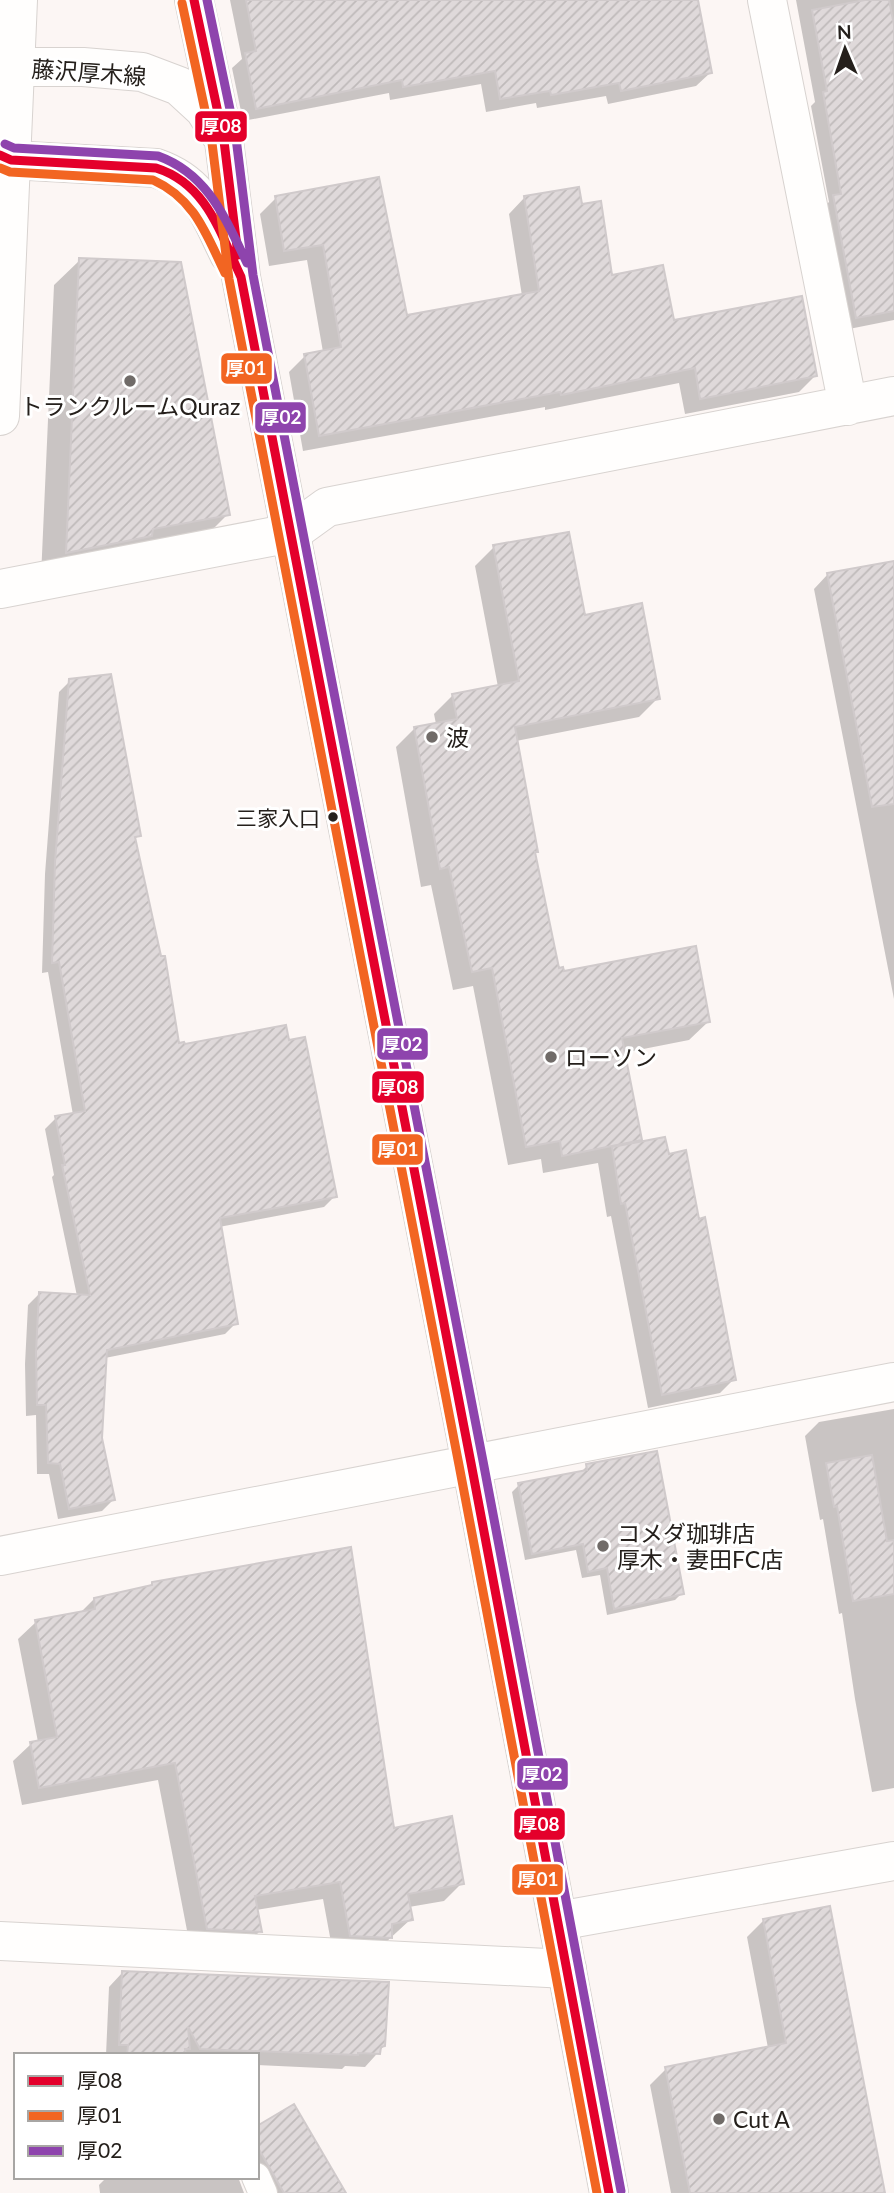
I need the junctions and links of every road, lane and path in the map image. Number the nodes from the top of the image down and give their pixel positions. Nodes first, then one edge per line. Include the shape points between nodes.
1 (18, 0) edge
2 (194, 0) edge
3 (767, 0) edge
4 (7, 71) edge
5 (224, 141) junction
6 (5, 157) edge
7 (241, 277) junction
8 (894, 396) edge
9 (848, 406) junction
10 (0, 416) edge
11 (290, 533) junction
12 (0, 589) edge
13 (894, 1382) edge
14 (471, 1463) junction
15 (0, 1556) edge
16 (894, 1861) edge
17 (558, 1920) junction
18 (0, 1941) edge
19 (566, 1969) junction
20 (609, 2193) edge

1 - 4 main road
2 - 5 main road
3 - 9 main road
4 - 5 main road, 藤沢厚木線 via 83,67 142,72 179,86 204,109
4 - 6 main road
5 - 7 main road, 藤沢厚木線
6 - 7 main road, 藤沢厚木線 via 156,168 175,175 192,187 205,205
6 - 10 main road
7 - 11 main road, 藤沢厚木線
8 - 9 main road
9 - 11 main road via 327,507
11 - 12 main road
11 - 14 main road, 藤沢厚木線
13 - 14 main road
14 - 15 main road
14 - 17 main road, 藤沢厚木線
16 - 17 main road
17 - 19 main road, 藤沢厚木線
18 - 19 main road
19 - 20 main road, 藤沢厚木線

